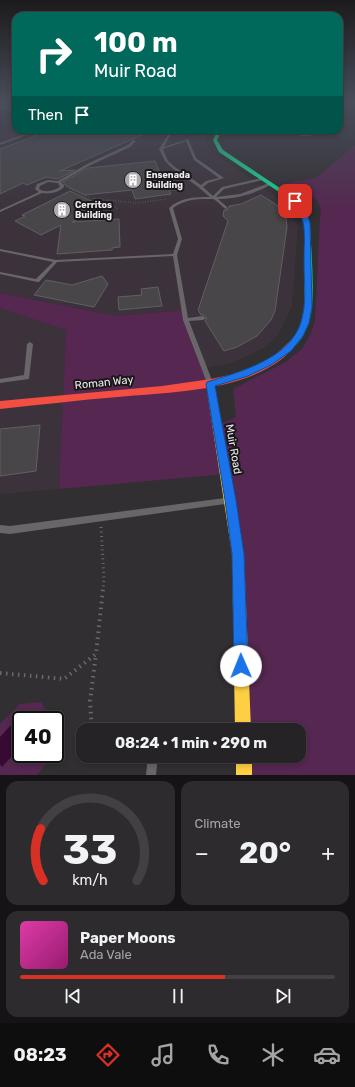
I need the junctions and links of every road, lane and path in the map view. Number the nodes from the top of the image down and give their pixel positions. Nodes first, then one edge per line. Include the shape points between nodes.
1 (16, 138) edge
2 (167, 138) edge
3 (216, 138) edge
4 (134, 141) dead end
5 (0, 144) edge
6 (161, 149) junction
7 (266, 181) junction
8 (59, 182) junction
9 (62, 187) junction
10 (201, 188) junction
11 (41, 192) junction
12 (214, 198) junction
13 (168, 199) dead end
14 (108, 200) junction
15 (226, 208) dead end
16 (0, 210) edge
17 (118, 210) dead end
18 (0, 250) edge
19 (175, 255) junction
20 (56, 262) junction
21 (0, 273) edge
22 (203, 318) dead end
23 (186, 320) junction
24 (30, 344) dead end
25 (0, 381) edge
26 (210, 384) junction
27 (0, 405) edge
28 (231, 500) junction
29 (100, 518) junction
30 (0, 529) edge
31 (96, 654) junction
32 (0, 672) edge
33 (92, 723) edge
34 (243, 723) edge
35 (152, 763) edge
36 (244, 763) edge
37 (151, 775) edge
38 (244, 775) edge

1 - 5 lane
2 - 6 lane
3 - 7 street via 221,151
4 - 8 lane
6 - 10 lane via 174,168
6 - 10 lane via 187,140 195,159 222,178 207,182
7 - 12 lane via 219,193
7 - 12 lane via 232,197
7 - 26 street via 298,204 306,218 308,307 305,323 288,349 268,363 245,374
8 - 9 lane
8 - 11 lane via 41,183 37,189
9 - 11 lane via 53,192
9 - 14 path via 91,198
10 - 12 lane
11 - 16 lane
12 - 15 lane
12 - 19 lane via 186,199 171,208 180,239
13 - 14 path via 136,203
14 - 17 path
18 - 20 lane
19 - 20 lane
19 - 23 lane
20 - 21 lane via 37,281
22 - 23 lane
23 - 26 lane
24 - 25 lane via 27,377
26 - 27 street, Roman Way
26 - 28 street, Muir Road
28 - 29 lane
28 - 34 street, Muir Road via 238,554
29 - 30 lane via 10,530
29 - 31 path via 104,579
31 - 32 path via 64,679
31 - 33 path via 90,702
35 - 37 lane
36 - 38 street

